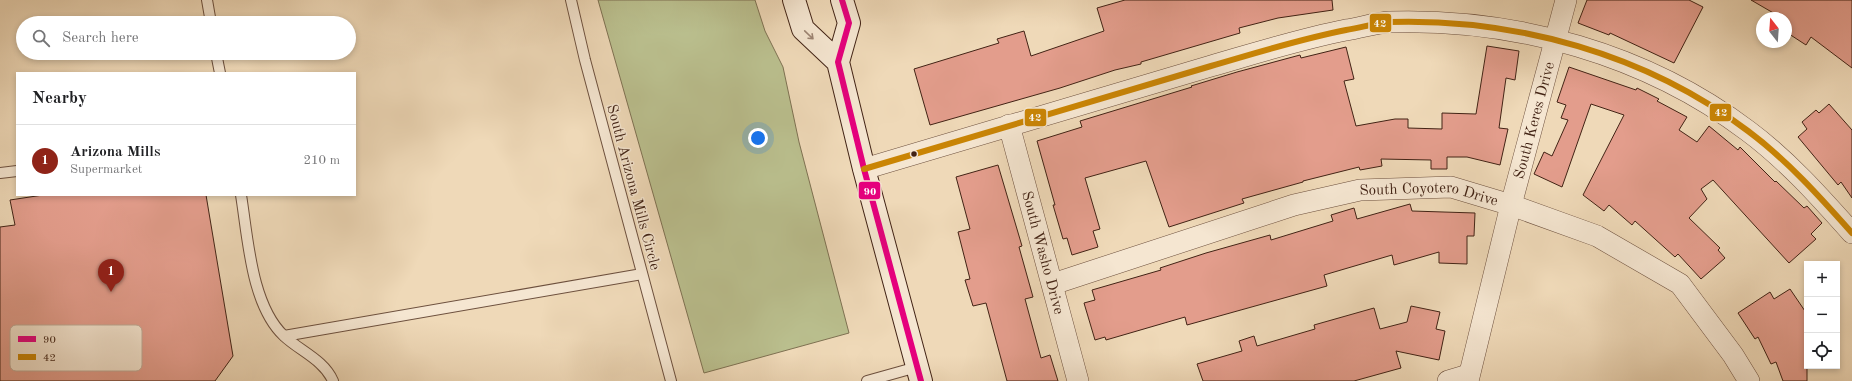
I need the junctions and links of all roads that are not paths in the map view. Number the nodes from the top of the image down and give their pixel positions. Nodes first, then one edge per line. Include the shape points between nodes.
1 (207, 0) edge
2 (571, 0) edge
3 (794, 0) edge
4 (842, 0) edge
5 (1566, 0) edge
6 (210, 16) edge
7 (1555, 39) junction
8 (217, 60) edge
9 (838, 62) junction
10 (220, 72) edge
11 (1009, 124) junction
12 (864, 169) junction
13 (16, 171) edge
14 (0, 173) edge
15 (241, 196) edge
16 (1511, 205) junction
17 (1852, 233) edge
18 (642, 274) junction
19 (1052, 284) junction
20 (284, 336) junction
21 (919, 374) edge
22 (1468, 378) edge
23 (333, 381) edge
24 (671, 381) edge
25 (867, 381) edge
26 (1078, 381) edge
27 (1448, 381) edge
28 (1749, 381) edge

1 - 6 lane
2 - 18 lane, South Arizona Mills Circle
3 -> 9 main road via 803,29
4 - 9 main road via 849,23
5 - 7 street, South Keres Drive
7 - 11 street via 1472,25 1386,22 1312,37
7 - 16 street, South Keres Drive
7 - 17 street via 1622,60 1690,92 1749,132 1811,186
8 - 10 lane
9 - 12 main road
11 - 12 street
11 - 19 street, South Washo Drive
12 - 21 main road
13 - 14 lane
15 - 20 lane via 256,283 266,314
16 - 19 street, South Coyotero Drive via 1450,187 1360,190 1294,205
16 - 22 street, South Keres Drive
16 - 28 street, South Coyotero Drive via 1597,236 1680,284 1733,355
18 - 20 lane
18 - 24 lane, South Arizona Mills Circle
19 - 26 street, South Washo Drive
20 - 23 lane via 318,362
21 - 25 lane
22 - 27 street

